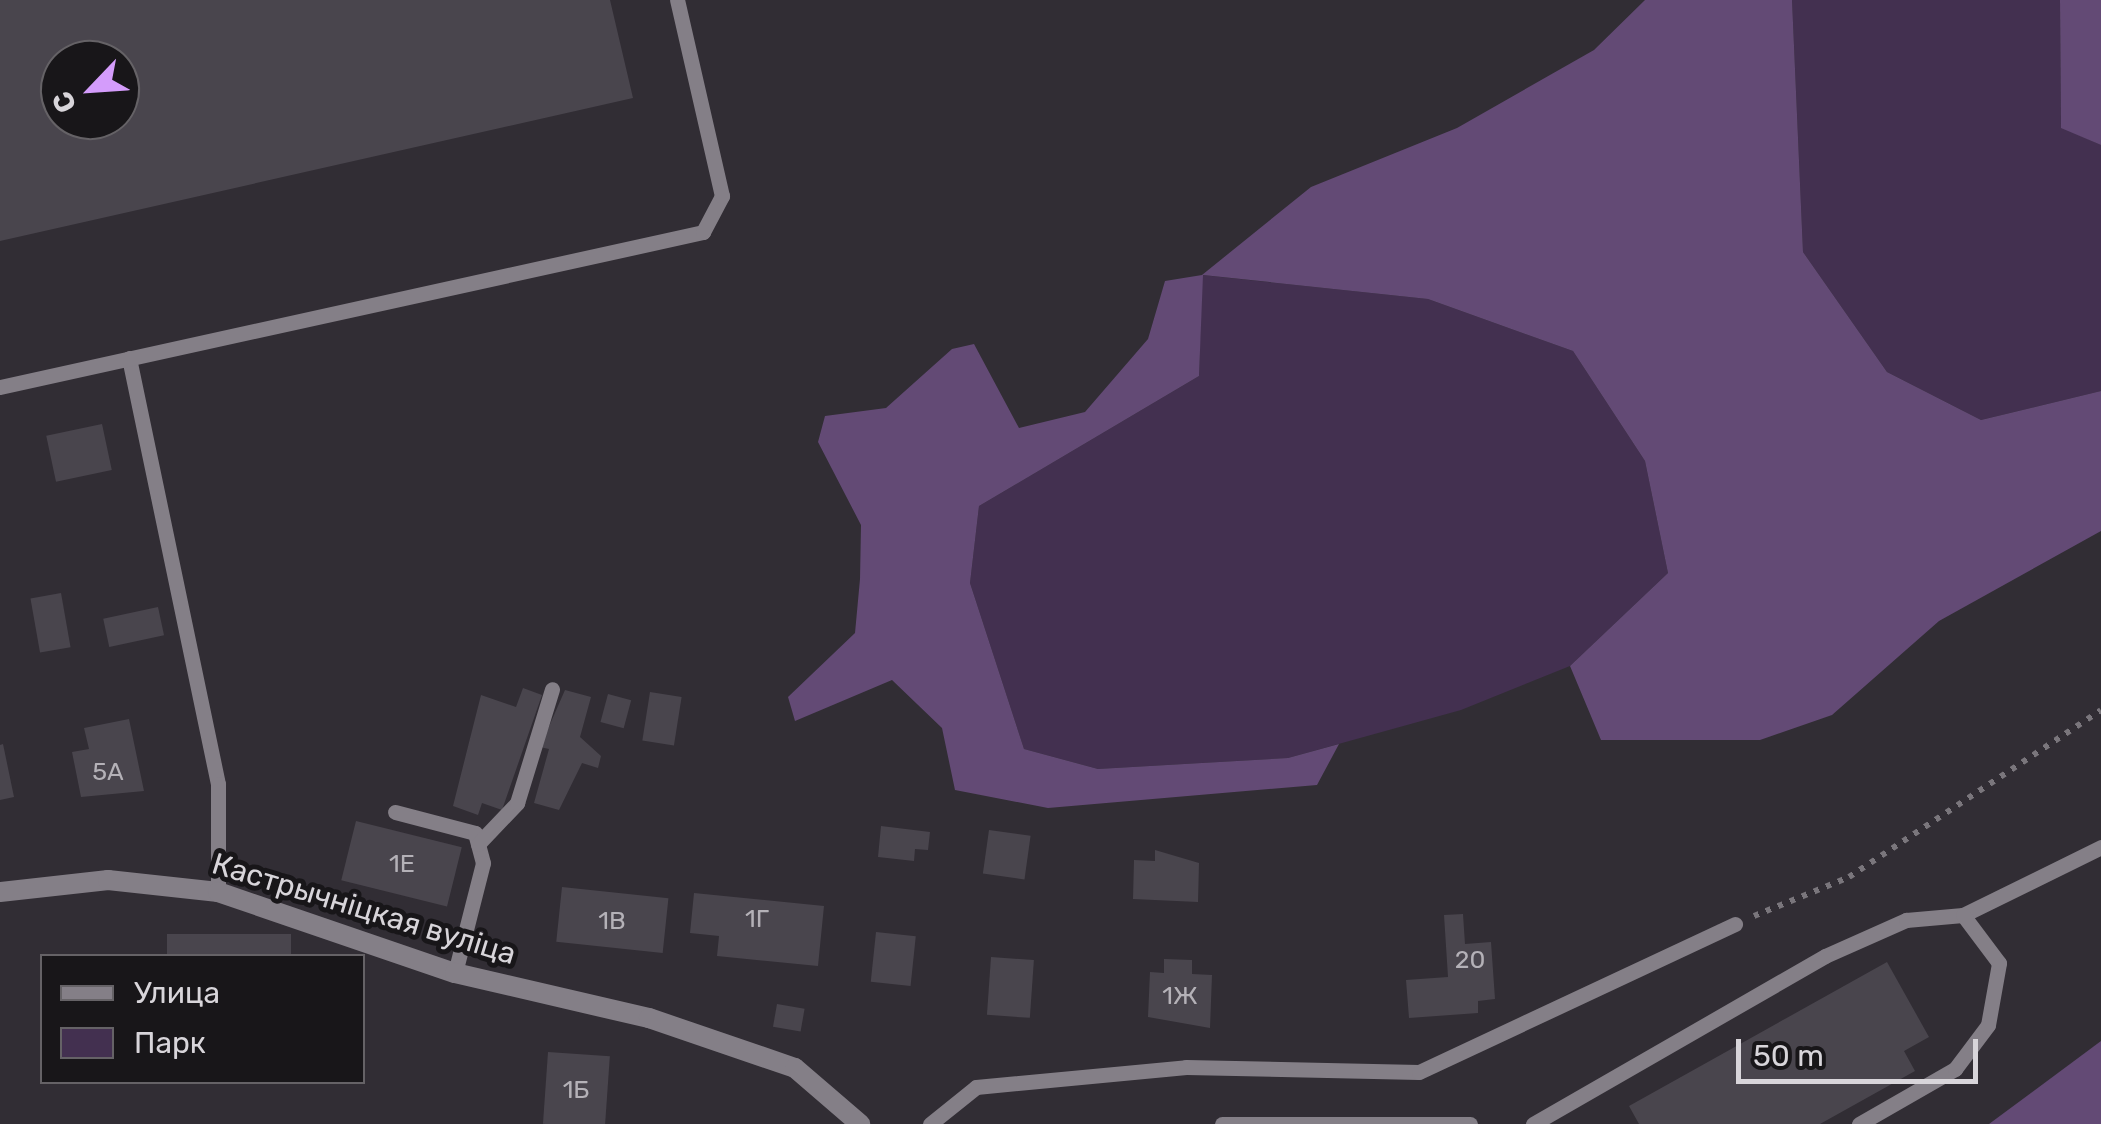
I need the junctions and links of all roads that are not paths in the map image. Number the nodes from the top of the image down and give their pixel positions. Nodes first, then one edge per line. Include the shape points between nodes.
1 (677, 0) edge
2 (129, 358) junction
3 (0, 387) edge
4 (552, 689) dead end
5 (396, 812) dead end
6 (478, 844) junction
7 (2101, 847) edge
8 (0, 892) edge
9 (218, 892) junction
10 (1963, 915) junction
11 (1735, 924) road end
12 (455, 973) junction
13 (860, 1124) edge
14 (930, 1124) edge
15 (1222, 1124) edge
16 (1470, 1124) edge
17 (1533, 1124) edge
18 (1860, 1124) edge

1 - 2 lane via 722,196 703,232
2 - 3 lane
2 - 9 lane via 218,784
4 - 6 lane via 517,803
5 - 6 lane via 476,833
6 - 12 lane via 482,862
7 - 10 lane via 2054,878
8 - 9 street, Кастрычніцкая вуліца via 108,880
9 - 12 street, Кастрычніцкая вуліца
10 - 17 lane via 1906,920 1824,956
10 - 18 lane via 1999,963 1988,1026 1955,1070
11 - 14 lane via 1419,1072 1186,1066 976,1087
12 - 13 street, Кастрычніцкая вуліца via 649,1018 795,1068
15 - 16 lane

